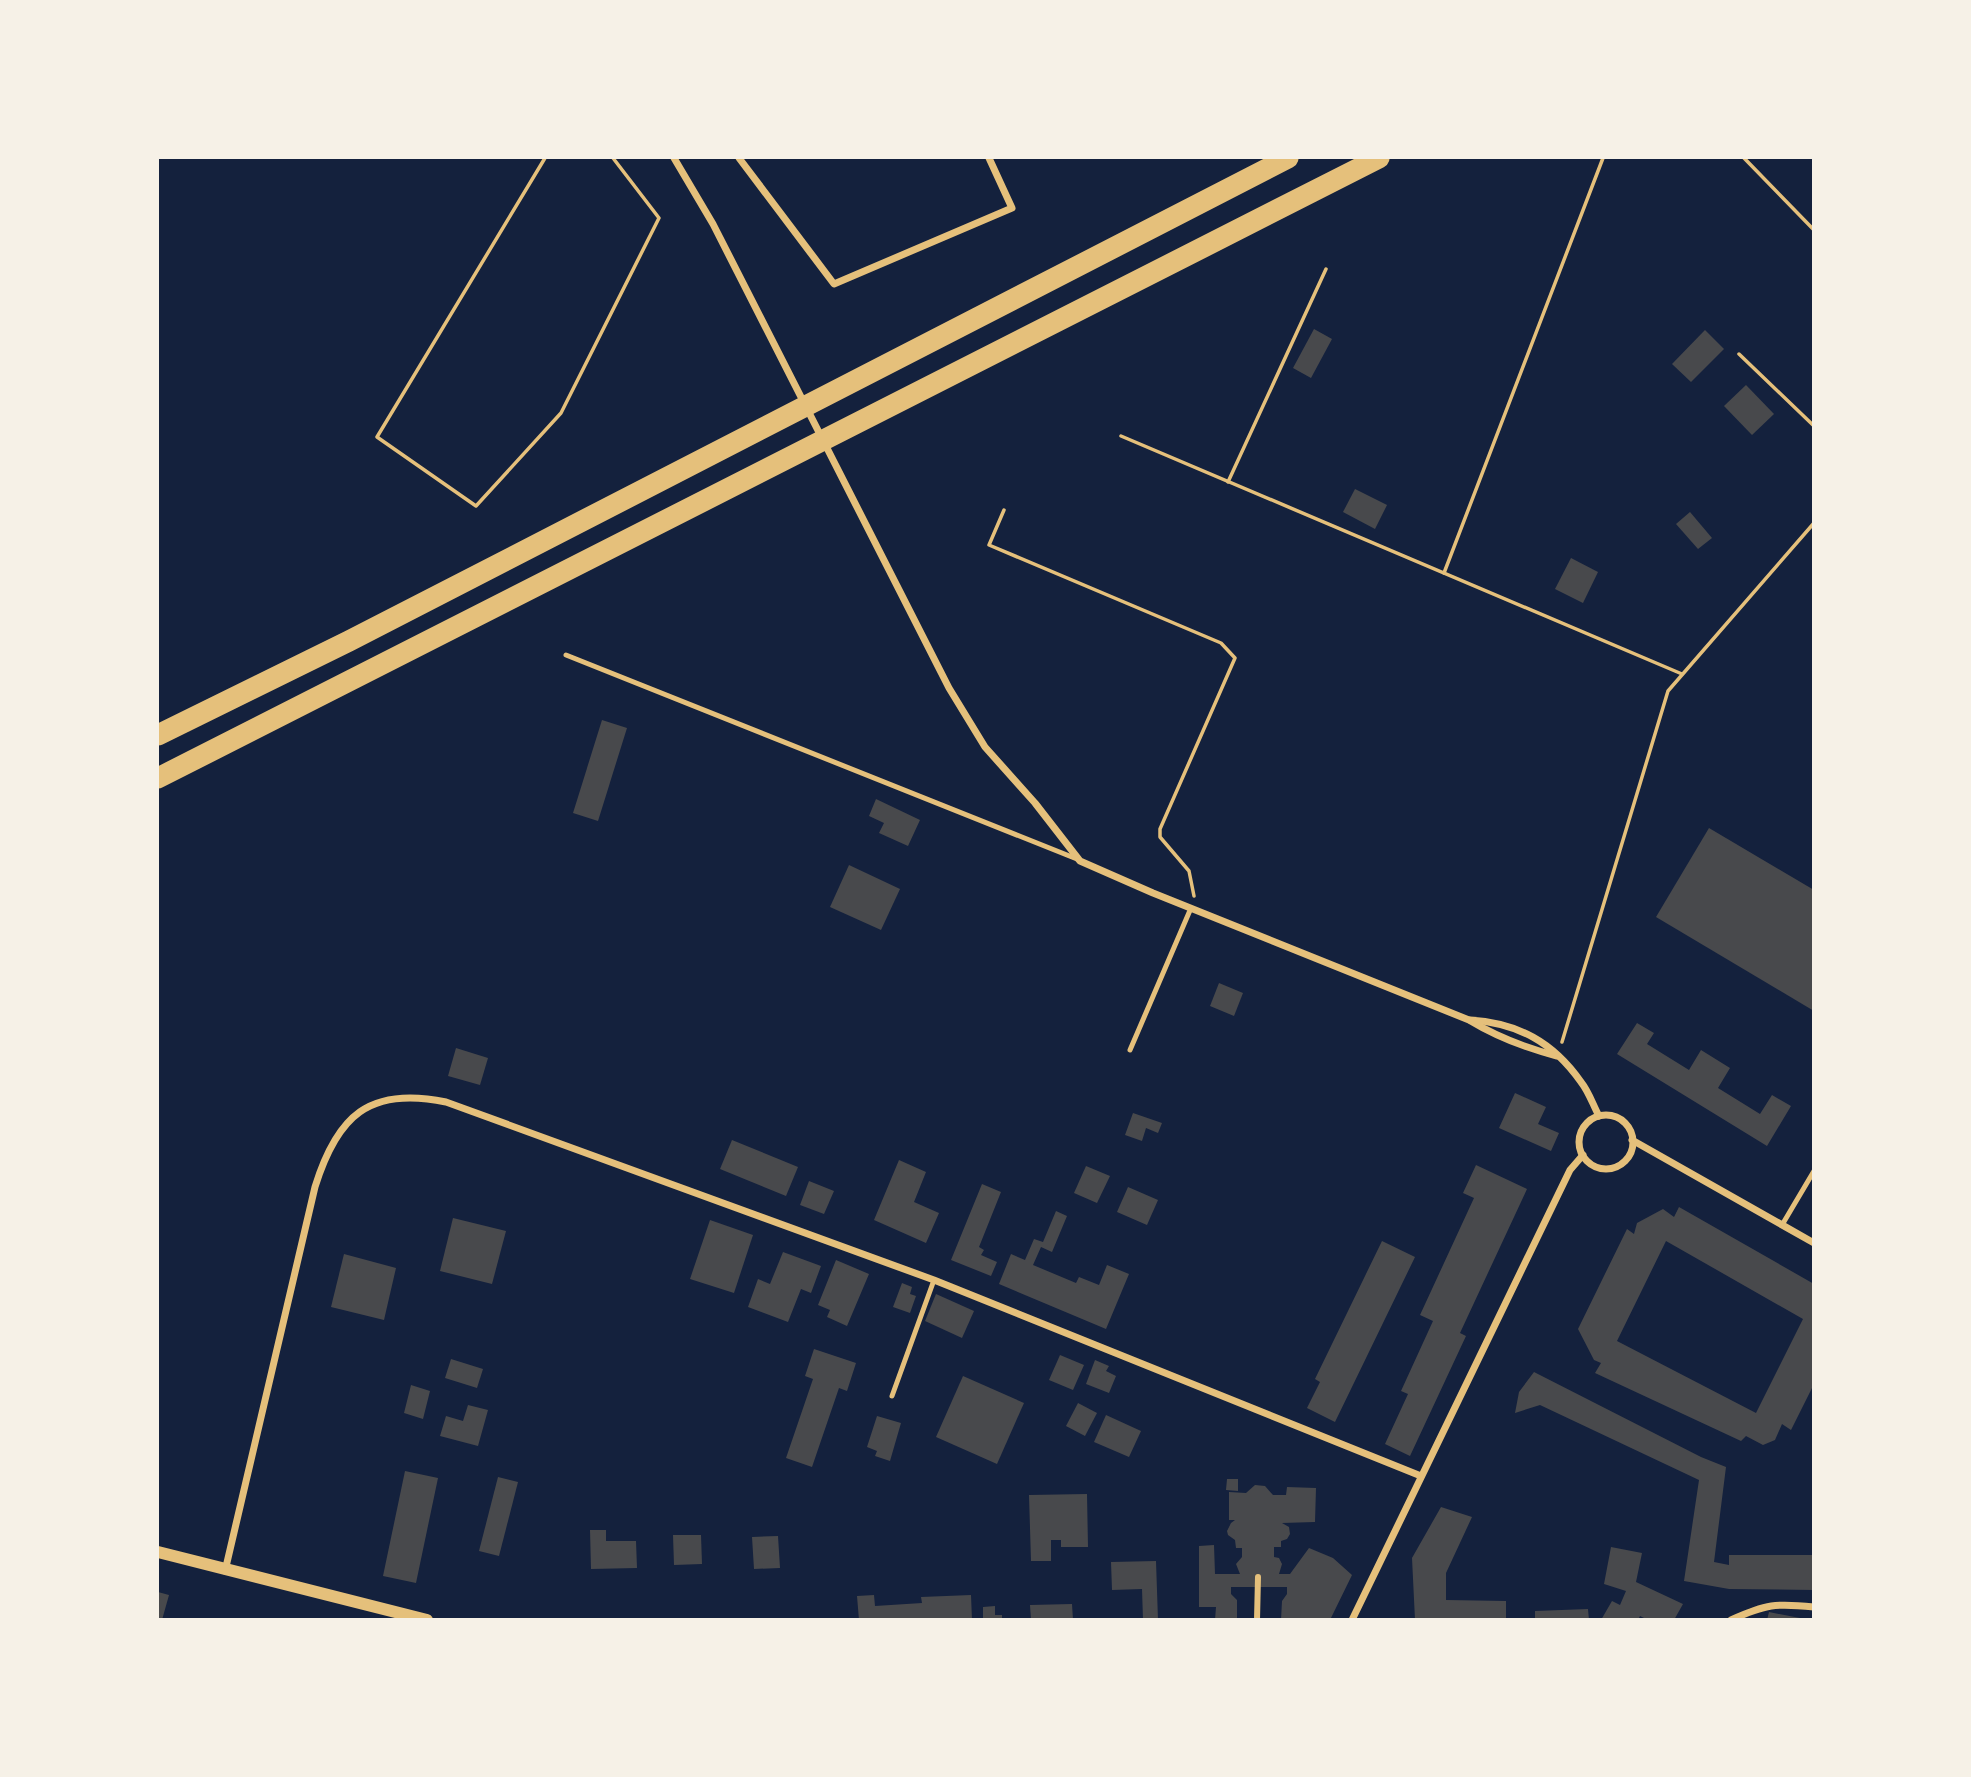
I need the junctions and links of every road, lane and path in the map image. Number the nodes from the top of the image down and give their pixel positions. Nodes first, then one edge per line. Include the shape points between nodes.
1 (545, 158) edge
2 (612, 158) edge
3 (674, 158) edge
4 (739, 158) edge
5 (989, 158) edge
6 (1288, 158) edge
7 (1379, 158) edge
8 (1603, 158) edge
9 (1744, 158) edge
10 (1814, 230) edge
11 (1326, 269) dead end
12 (1738, 354) dead end
13 (1814, 426) edge
14 (1121, 436) dead end
15 (1228, 482) junction
16 (1003, 510) dead end
17 (1814, 523) edge
18 (1444, 573) junction
19 (566, 655) dead end
20 (1682, 674) junction
21 (158, 735) edge
22 (158, 778) edge
23 (1080, 861) junction
24 (1191, 908) junction
25 (1469, 1020) junction
26 (1130, 1050) dead end
27 (1557, 1056) junction
28 (1599, 1116) junction
29 (1632, 1140) junction
30 (1583, 1155) junction
31 (1814, 1171) edge
32 (1782, 1224) junction
33 (1814, 1243) edge
34 (934, 1280) junction
35 (892, 1396) dead end
36 (1421, 1476) junction
37 (158, 1552) edge
38 (225, 1571) junction
39 (1258, 1577) dead end
40 (1814, 1607) edge
41 (427, 1619) edge
42 (1257, 1619) edge
43 (1352, 1619) edge
44 (1731, 1619) edge

1 - 2 path via 377,437 476,506 561,413 659,218
3 - 23 street via 713,224 956,700 985,747
4 - 5 street via 834,284 1012,208
6 - 21 highway
7 - 22 highway
8 - 18 path
9 - 10 path
11 - 15 path
12 - 13 path
14 - 15 path
15 - 18 path
16 - 24 path via 989,545 1221,643 1235,658 1160,829 1160,837 1189,871 1195,900
17 - 20 path
18 - 20 path
19 - 23 lane
20 - 27 path via 1668,691
23 - 24 street
24 - 25 street
24 - 26 lane
25 - 27 street via 1520,1045
25 - 27 street via 1496,1022 1535,1036
27 - 28 street via 1581,1082
28 - 29 street via 1621,1120
28 - 30 street via 1582,1128 1579,1144
29 - 30 street via 1626,1158 1613,1167 1597,1167
29 - 32 street
30 - 36 street via 1570,1170
31 - 32 lane
32 - 33 street
34 - 35 lane
34 - 36 street
34 - 38 street via 446,1102 419,1096 381,1101 347,1122 324,1158
36 - 43 street
37 - 38 street
38 - 41 street
39 - 42 street
40 - 44 street via 1780,1603

